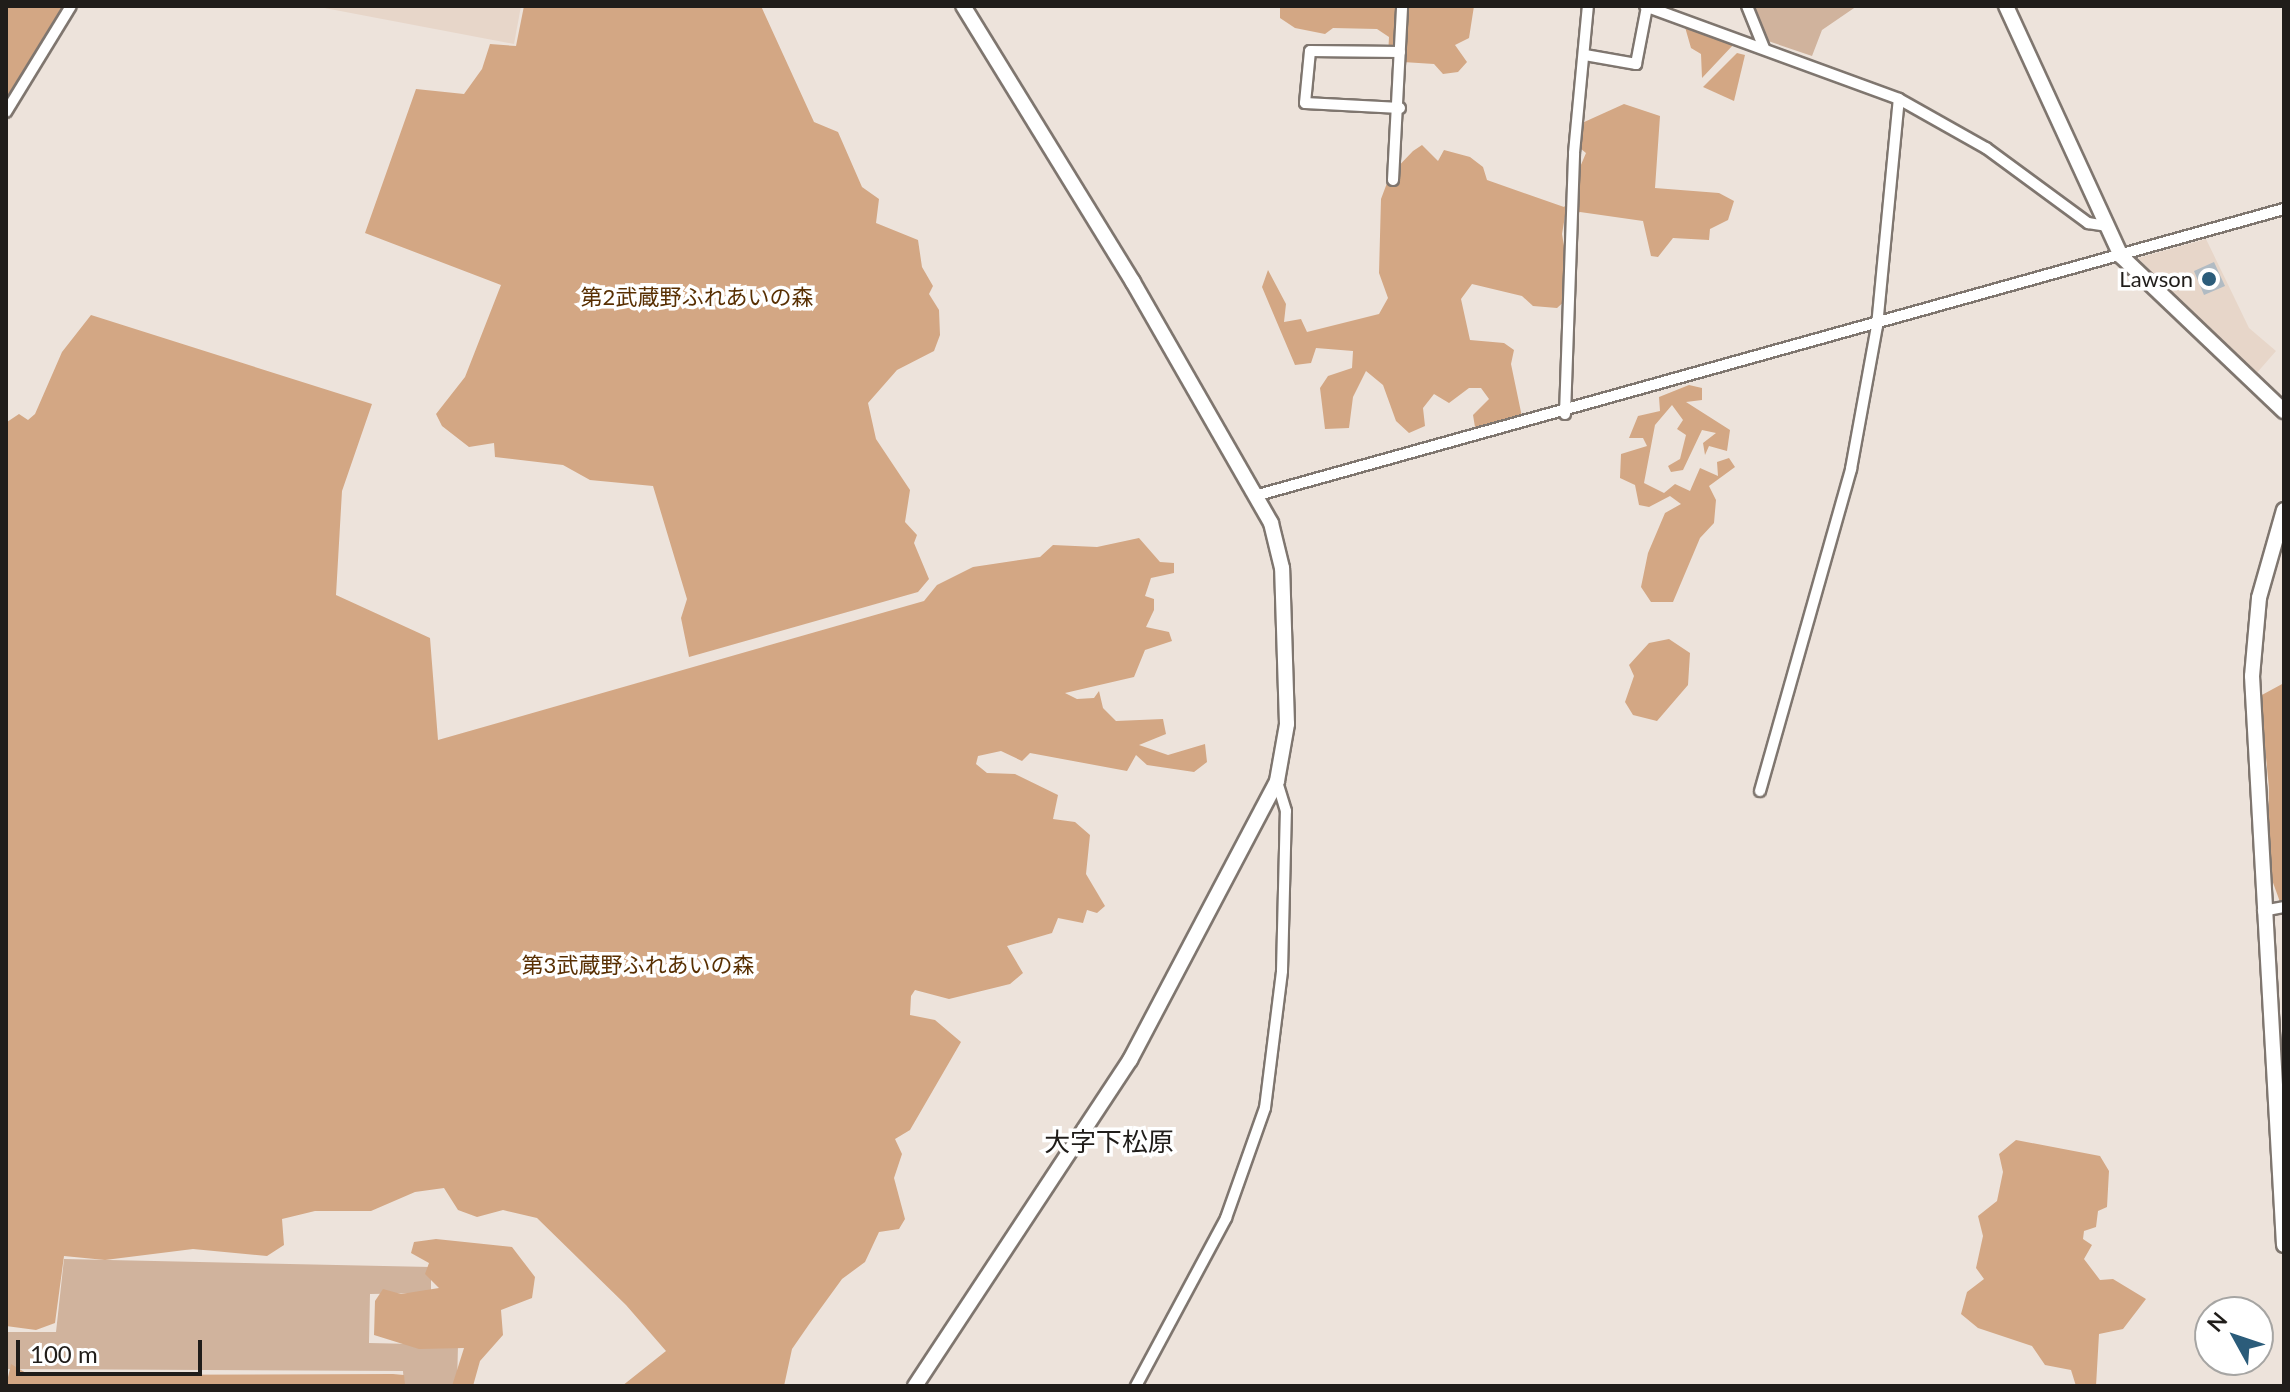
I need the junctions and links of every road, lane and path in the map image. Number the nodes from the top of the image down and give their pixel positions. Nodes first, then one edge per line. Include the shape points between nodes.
1 (71, 6) edge
2 (963, 6) edge
3 (1402, 6) edge
4 (1588, 6) edge
5 (1747, 6) edge
6 (2006, 6) edge
7 (1654, 7) edge
8 (1764, 48) junction
9 (1400, 52) junction
10 (1585, 55) junction
11 (1899, 99) junction
12 (1400, 108) junction
13 (6, 112) edge
14 (1393, 180) dead end
15 (2284, 209) edge
16 (2108, 226) junction
17 (2121, 256) junction
18 (1877, 326) junction
19 (2284, 411) edge
20 (1565, 414) junction
21 (1258, 495) junction
22 (2284, 510) edge
23 (1277, 781) junction
24 (1760, 791) dead end
25 (2284, 907) edge
26 (2263, 911) junction
27 (2278, 1065) edge
28 (2284, 1245) edge
29 (915, 1386) edge
30 (1136, 1386) edge

1 - 13 street
2 - 21 street
3 - 9 street
4 - 10 street
5 - 8 street
6 - 16 street
7 - 8 street
7 - 10 street via 1636,64
8 - 11 street
9 - 12 street
9 - 12 street via 1310,51 1305,103
10 - 20 street via 1574,153
11 - 16 street via 1986,148 2088,223
11 - 18 street
12 - 14 street
15 - 17 street
16 - 17 street
17 - 18 street
17 - 19 street
18 - 20 street
18 - 24 street via 1851,469
20 - 21 street
21 - 23 street via 1282,568 1288,696
22 - 26 street via 2259,598 2252,676
23 - 29 street via 1130,1060
23 - 30 street via 1286,811 1282,971 1265,1108 1226,1218
25 - 26 street
26 - 27 street
27 - 28 street

